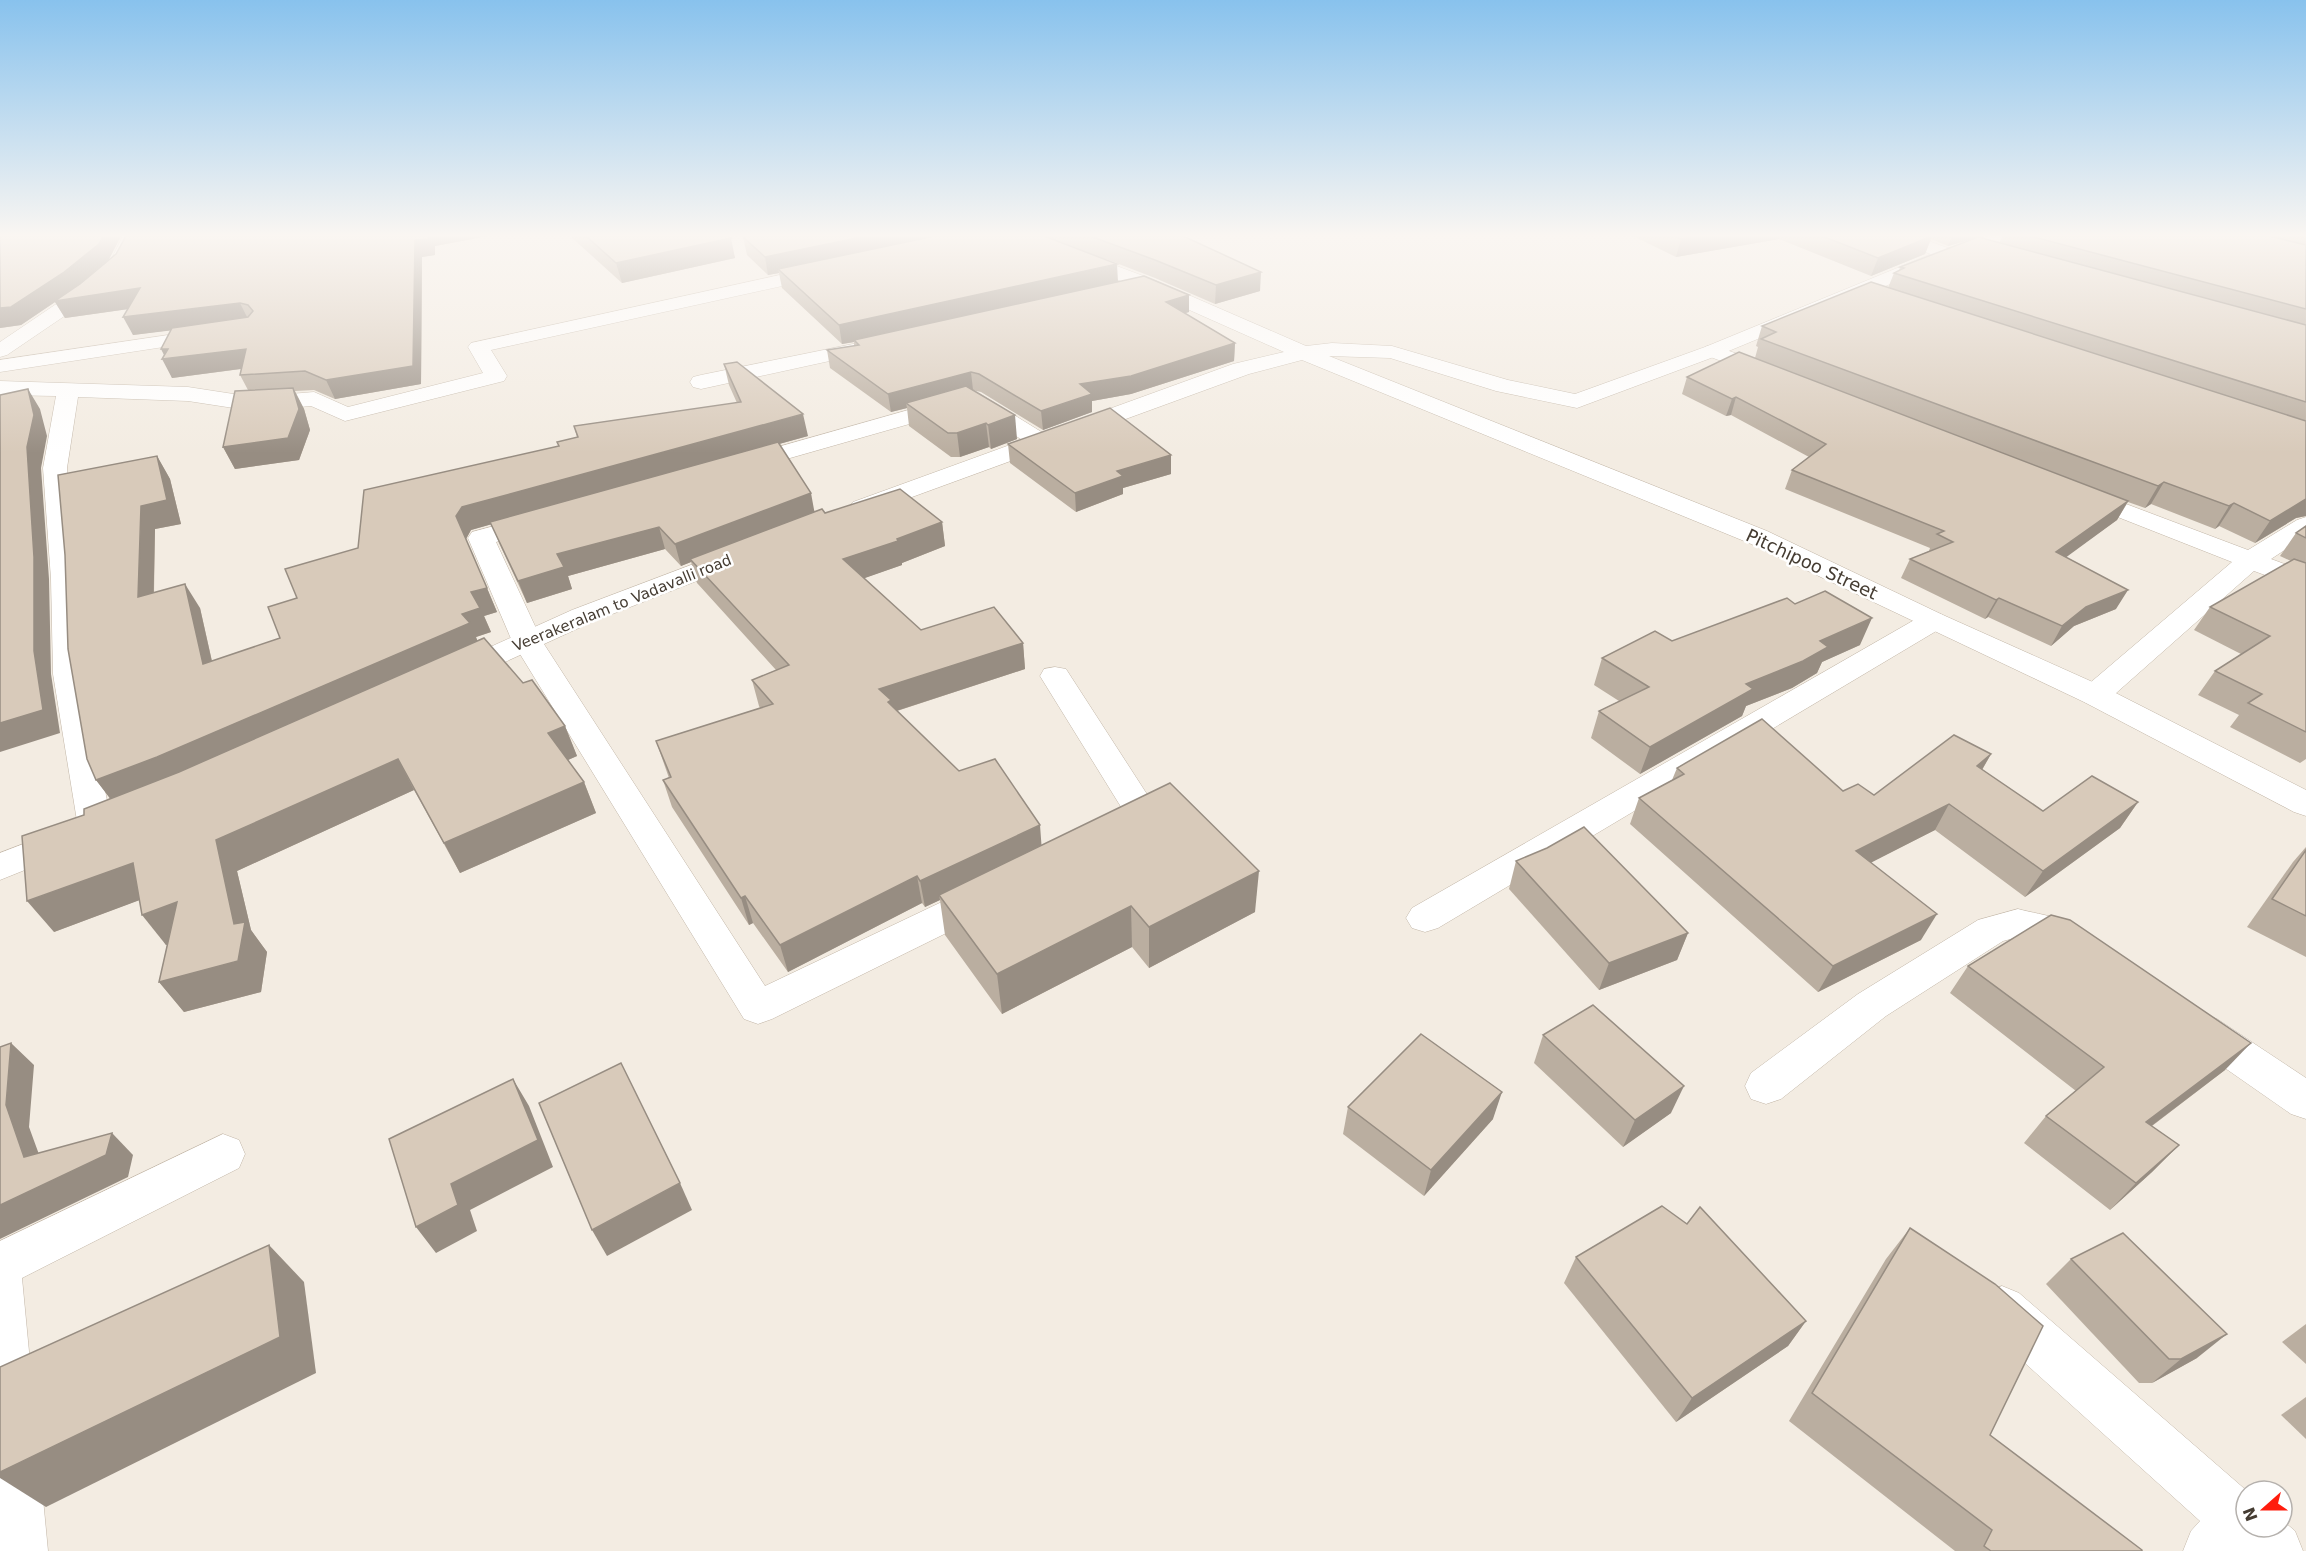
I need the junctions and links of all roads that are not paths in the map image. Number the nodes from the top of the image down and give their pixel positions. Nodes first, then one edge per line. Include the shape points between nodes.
1 (63, 308) edge
2 (654, 308) edge
3 (1202, 308) edge
4 (1817, 308) edge
5 (225, 332) edge
6 (893, 341) edge
7 (0, 351) edge
8 (1712, 351) junction
9 (1304, 353) junction
10 (0, 366) edge
11 (1789, 380) edge
12 (701, 382) dead end
13 (0, 388) edge
14 (67, 389) junction
15 (1040, 441) junction
16 (721, 470) edge
17 (2064, 487) edge
18 (561, 515) edge
19 (839, 516) edge
20 (2306, 525) edge
21 (754, 549) edge
22 (2251, 560) junction
23 (2306, 582) edge
24 (1933, 621) junction
25 (527, 641) junction
26 (1055, 676) dead end
27 (434, 683) edge
28 (2095, 695) junction
29 (2306, 804) edge
30 (1092, 846) edge
31 (0, 867) edge
32 (1006, 887) edge
33 (1425, 918) dead end
34 (2102, 962) edge
35 (2170, 1008) edge
36 (1766, 1086) dead end
37 (2306, 1101) edge
38 (223, 1154) dead end
39 (0, 1265) edge
40 (0, 1282) edge
41 (1973, 1284) edge
42 (2234, 1526) edge
43 (20, 1551) edge

1 - 7 street
2 - 14 street via 478,347 496,376 345,414 314,399 253,404 188,394
3 - 9 street, Pitchipoo Street
4 - 8 street
5 - 10 street
6 - 12 street
8 - 9 street via 1577,401 1504,387 1392,352 1332,349
8 - 11 street
9 - 15 street via 1241,369
9 - 24 street, Pitchipoo Street via 1758,537
13 - 14 street
14 - 31 street via 55,468 68,674 105,823
15 - 16 street via 972,399
15 - 19 street
17 - 22 street
18 - 25 street via 481,538
20 - 22 street
21 - 25 street, Veerakeralam to Vadavalli road
22 - 23 street
22 - 28 street
24 - 28 street, Pitchipoo Street
24 - 33 street
25 - 27 street, Veerakeralam to Vadavalli road
25 - 32 street via 758,1008
26 - 30 street via 1146,819
28 - 29 street, Pitchipoo Street
34 - 36 street via 2063,935 2018,923 1990,930 1872,1005
35 - 37 street
38 - 39 street
40 - 43 street
41 - 42 street

